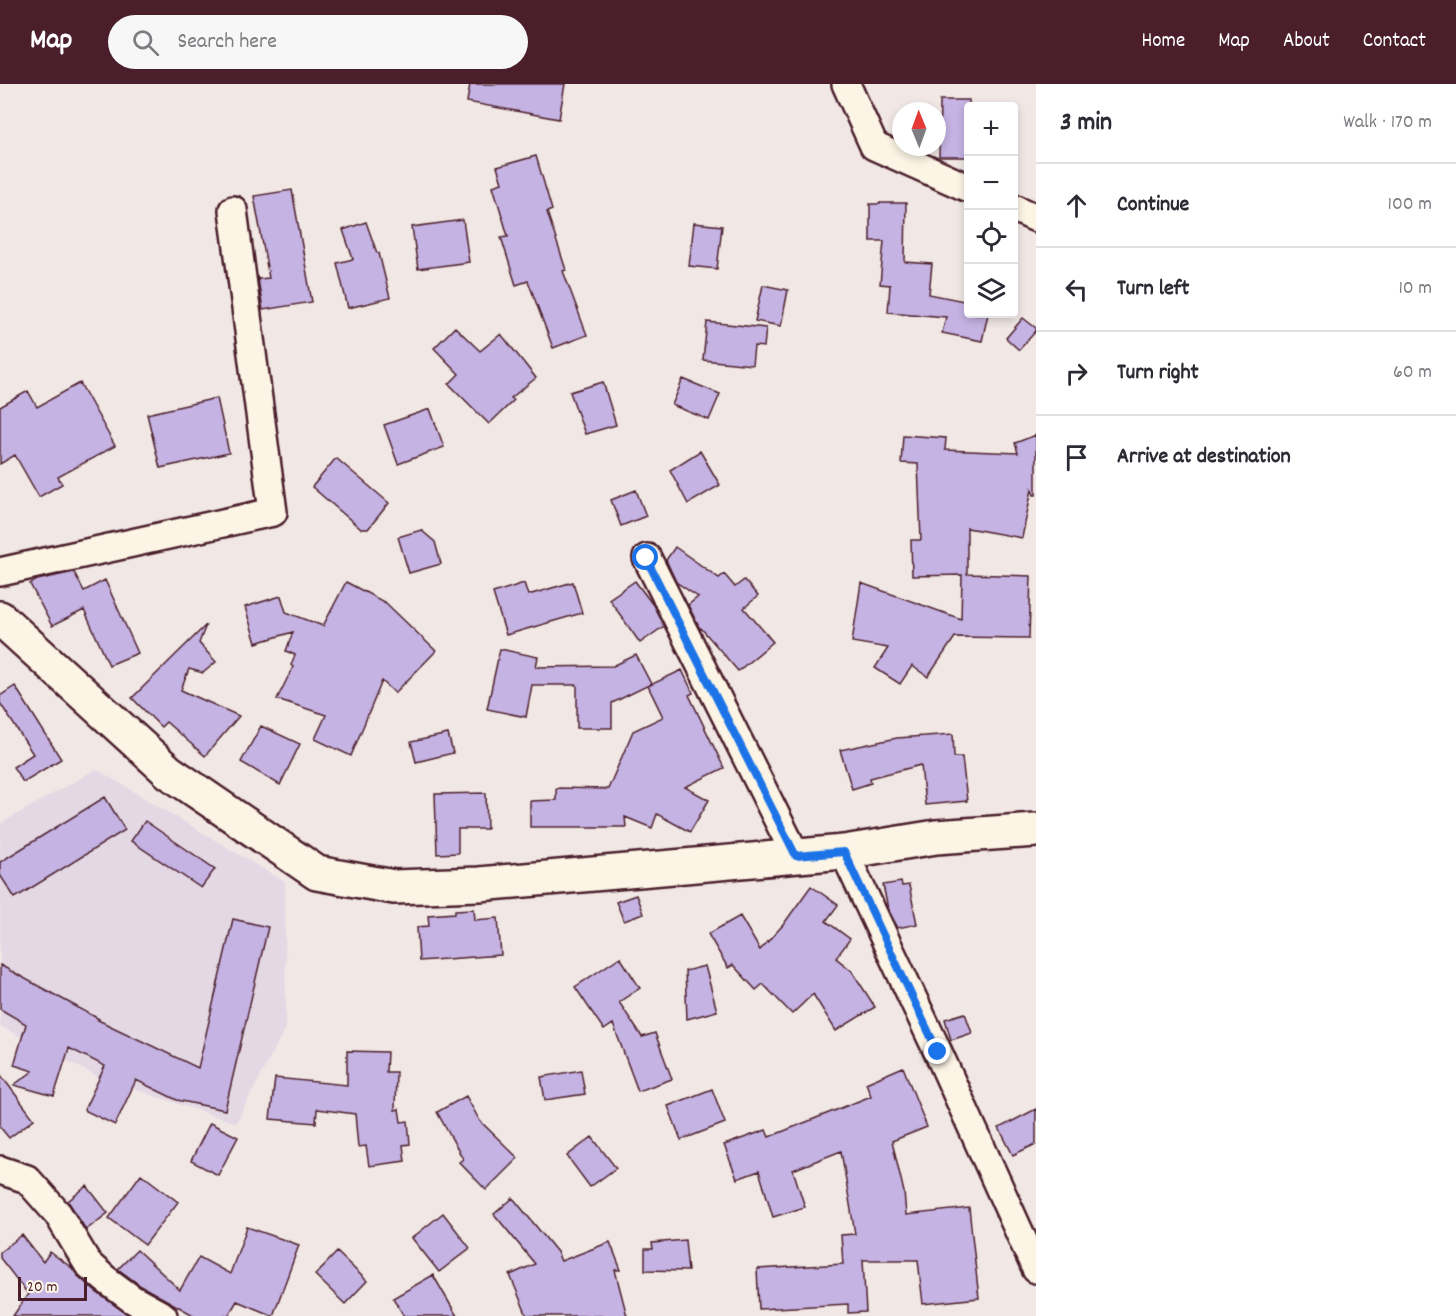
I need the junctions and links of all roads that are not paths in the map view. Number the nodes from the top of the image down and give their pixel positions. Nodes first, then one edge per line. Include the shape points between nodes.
1 (846, 84) edge
2 (964, 186) edge
3 (233, 210) dead end
4 (1018, 210) edge
5 (1036, 218) edge
6 (646, 558) dead end
7 (0, 572) edge
8 (0, 618) edge
9 (1036, 830) edge
10 (844, 852) junction
11 (796, 856) junction
12 (0, 1170) edge
13 (1036, 1269) edge
14 (163, 1316) edge

1 - 2 street via 874,146
3 - 7 street via 273,512
4 - 5 street
6 - 11 street
8 - 11 street via 169,772 317,873 394,887 458,885
9 - 10 street via 936,837
10 - 11 street
10 - 13 street
12 - 14 street via 27,1179 58,1214 88,1264 132,1299

